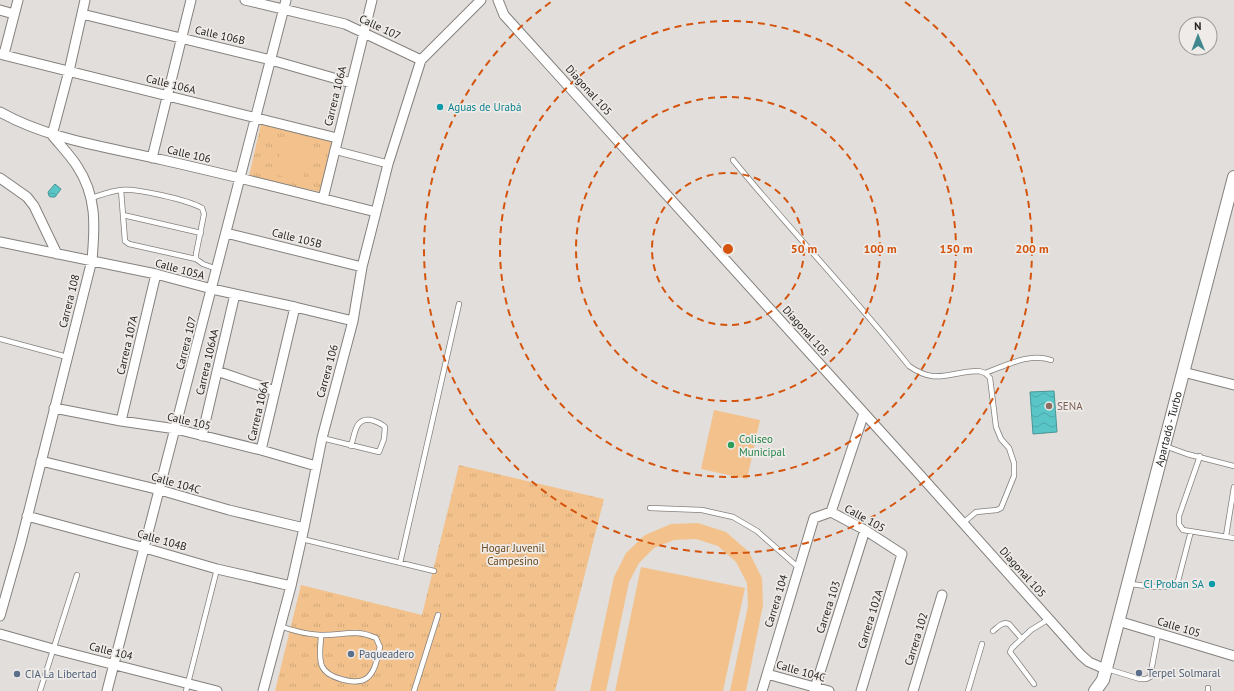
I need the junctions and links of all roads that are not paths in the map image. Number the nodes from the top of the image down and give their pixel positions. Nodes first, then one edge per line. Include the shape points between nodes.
1 (18, 0) edge
2 (85, 0) edge
3 (191, 0) edge
4 (245, 0) edge
5 (286, 0) edge
6 (372, 0) edge
7 (481, 0) edge
8 (498, 0) edge
9 (0, 10) edge
10 (284, 10) junction
11 (14, 14) junction
12 (82, 14) junction
13 (364, 32) junction
14 (182, 39) junction
15 (2, 54) edge
16 (271, 60) junction
17 (421, 60) junction
18 (69, 71) junction
19 (351, 83) junction
20 (168, 95) junction
21 (0, 112) edge
22 (256, 117) junction
23 (52, 135) junction
24 (337, 138) junction
25 (334, 150) junction
26 (152, 158) junction
27 (733, 160) dead end
28 (388, 164) junction
29 (1234, 177) edge
30 (0, 178) edge
31 (240, 178) junction
32 (122, 190) junction
33 (91, 198) junction
34 (323, 199) junction
35 (376, 212) junction
36 (123, 215) junction
37 (200, 233) junction
38 (226, 233) junction
39 (0, 242) edge
40 (57, 254) junction
41 (196, 259) junction
42 (92, 260) junction
43 (362, 267) junction
44 (217, 269) junction
45 (156, 274) junction
46 (212, 290) junction
47 (235, 294) junction
48 (459, 304) dead end
49 (295, 306) junction
50 (353, 321) junction
51 (0, 339) edge
52 (67, 357) junction
53 (1051, 360) dead end
54 (217, 371) junction
55 (1183, 372) junction
56 (985, 374) junction
57 (1234, 385) edge
58 (275, 391) junction
59 (54, 408) junction
60 (864, 413) junction
61 (121, 421) junction
62 (176, 429) junction
63 (202, 436) junction
64 (322, 438) junction
65 (351, 446) junction
66 (1164, 446) junction
67 (261, 450) junction
68 (1200, 456) junction
69 (41, 461) junction
70 (316, 466) junction
71 (1234, 466) edge
72 (1234, 487) edge
73 (160, 490) junction
74 (650, 508) dead end
75 (831, 512) junction
76 (27, 516) junction
77 (814, 518) joint
78 (962, 523) junction
79 (304, 528) junction
80 (865, 530) junction
81 (1191, 531) junction
82 (1226, 536) junction
83 (1234, 538) edge
84 (302, 539) junction
85 (145, 548) junction
86 (902, 554) joint
87 (400, 563) junction
88 (799, 568) junction
89 (218, 570) junction
90 (434, 571) dead end
91 (77, 575) dead end
92 (1128, 583) junction
93 (291, 586) junction
94 (942, 595) dead end
95 (438, 615) dead end
96 (0, 616) edge
97 (1049, 619) junction
98 (1118, 621) junction
99 (280, 626) junction
100 (993, 631) dead end
101 (0, 634) edge
102 (1158, 634) junction
103 (321, 635) junction
104 (1022, 639) junction
105 (982, 644) dead end
106 (53, 650) junction
107 (1234, 656) edge
108 (115, 665) junction
109 (767, 674) junction
110 (1104, 680) edge
111 (1034, 684) dead end
112 (187, 687) edge
113 (814, 689) edge
114 (40, 691) edge
115 (107, 691) edge
116 (217, 691) edge
117 (263, 691) edge
118 (414, 691) edge
119 (762, 691) edge
120 (829, 691) edge
121 (860, 691) edge
122 (913, 691) edge
123 (968, 691) edge
124 (1095, 691) edge

1 - 11 street
2 - 12 street
3 - 14 street
4 - 10 street, Calle 107
5 - 10 street, Carrera 107
6 - 13 street, Carrera 106A
7 - 17 street
8 - 60 street, Diagonal 105 via 504,15
9 - 11 street
10 - 13 street, Calle 107 via 345,24
10 - 16 street, Carrera 107
11 - 15 street
12 - 14 street, Calle 106B
12 - 18 street
13 - 17 street, Calle 107
13 - 19 street, Carrera 106A
14 - 16 street, Calle 106B
14 - 20 street
15 - 18 street, Calle 106A
16 - 19 street, Calle 106B
16 - 22 street, Carrera 107
17 - 28 street, Carrera 106
18 - 20 street, Calle 106A
18 - 23 street
19 - 24 street, Carrera 106A
20 - 22 street, Calle 106A
20 - 26 street
21 - 23 street, Calle 106 via 15,121
22 - 24 street, Calle 106A
22 - 31 street, Carrera 107
23 - 26 street, Calle 106
23 - 33 street, Carrera 108 via 77,166 86,181
24 - 25 street, Carrera 106A
25 - 28 street
25 - 34 street, Carrera 106A
26 - 31 street, Calle 106
27 - 56 lane via 863,309 909,366 923,374 936,377 976,371
28 - 35 street, Carrera 106
29 - 55 main road, Apartadó - Turbo
30 - 40 street via 27,197 34,206
31 - 34 street, Calle 106
31 - 38 street, Carrera 107
32 - 33 lane
32 - 36 lane
32 - 37 lane via 134,189 202,208 204,214
33 - 42 street, Carrera 108 via 95,229
34 - 35 street, Calle 106
35 - 43 street, Carrera 106
36 - 37 lane
36 - 41 lane via 125,241 129,244
37 - 41 lane
38 - 43 street, Calle 105B
38 - 44 street, Carrera 107
39 - 40 street, Calle 105A
40 - 42 street, Calle 105A
41 - 44 lane
42 - 45 street, Calle 105A
42 - 52 street, Carrera 108
43 - 50 street, Carrera 106
44 - 46 street, Carrera 107
45 - 46 street, Calle 105A
45 - 61 street, Carrera 107A
46 - 47 street, Calle 105A
46 - 62 street, Carrera 107
47 - 49 street, Calle 105A
47 - 54 street, Carrera 106AA
48 - 87 lane
49 - 50 street, Calle 105A
49 - 58 street, Carrera 106A
50 - 64 street, Carrera 106
51 - 52 lane
52 - 59 street, Carrera 108
53 - 56 lane via 1043,357 1026,359
54 - 58 street
54 - 63 street, Carrera 106AA
55 - 57 street
55 - 66 main road, Apartadó - Turbo
56 - 78 lane via 990,378 996,427 1012,455 1014,476 1001,508 976,512
58 - 67 street, Carrera 106A
59 - 61 street, Calle 105
59 - 69 street, Carrera 108
60 - 75 street
60 - 78 street, Diagonal 105
61 - 62 street, Calle 105
62 - 63 street, Calle 105
62 - 73 street, Carrera 107
63 - 67 street, Calle 105
64 - 65 lane
64 - 70 street, Carrera 106
65 - 65 lane via 362,420 382,423 385,427 384,440 379,452
66 - 68 lane
66 - 92 main road, Apartadó - Turbo
67 - 70 street, Calle 105
68 - 71 lane
68 - 81 lane via 1179,524 1183,530
69 - 73 street, Calle 104C
69 - 76 street, Carrera 108
70 - 79 street, Carrera 106
72 - 82 lane
73 - 79 street, Calle 104C
73 - 85 street, Carrera 107
74 - 88 lane via 702,510 733,517 757,531
75 - 77 street, Calle 105
75 - 80 street, Calle 105
76 - 85 street, Calle 104B
76 - 96 street, Carrera 108
77 - 88 street, Carrera 104
78 - 97 street, Diagonal 105
79 - 84 street, Carrera 106
80 - 86 street, Calle 105
80 - 113 street, Carrera 103
81 - 82 lane
81 - 92 lane via 1175,585 1163,587
82 - 83 lane
84 - 87 lane
84 - 93 street, Carrera 106
85 - 89 street, Calle 104B
85 - 108 street, Carrera 107
86 - 121 street, Carrera 102A
87 - 90 lane
88 - 109 street, Carrera 104
89 - 93 street, Calle 104B
89 - 112 lane
91 - 106 lane
92 - 98 main road, Apartadó - Turbo
93 - 99 street, Carrera 106
94 - 122 street, Carrera 102
95 - 118 lane
97 - 104 lane
97 - 110 street, Diagonal 105
98 - 102 street, Calle 105
98 - 110 main road, Apartadó - Turbo
99 - 103 lane
99 - 117 street, Carrera 106
100 - 104 lane via 1006,623
101 - 106 street, Calle 104
102 - 107 street, Calle 105
102 - 110 lane via 1150,677
103 - 103 lane via 320,657 327,673 343,681 360,681 374,670 380,647 376,638 357,632
104 - 111 lane via 1010,652
105 - 123 lane
106 - 108 street, Calle 104
106 - 114 lane
108 - 112 street, Calle 104
108 - 115 street, Carrera 107
109 - 113 street, Calle 104C
109 - 119 street, Carrera 104
110 - 124 main road, Apartadó - Turbo
112 - 116 street, Calle 104
113 - 120 street, Calle 104C

